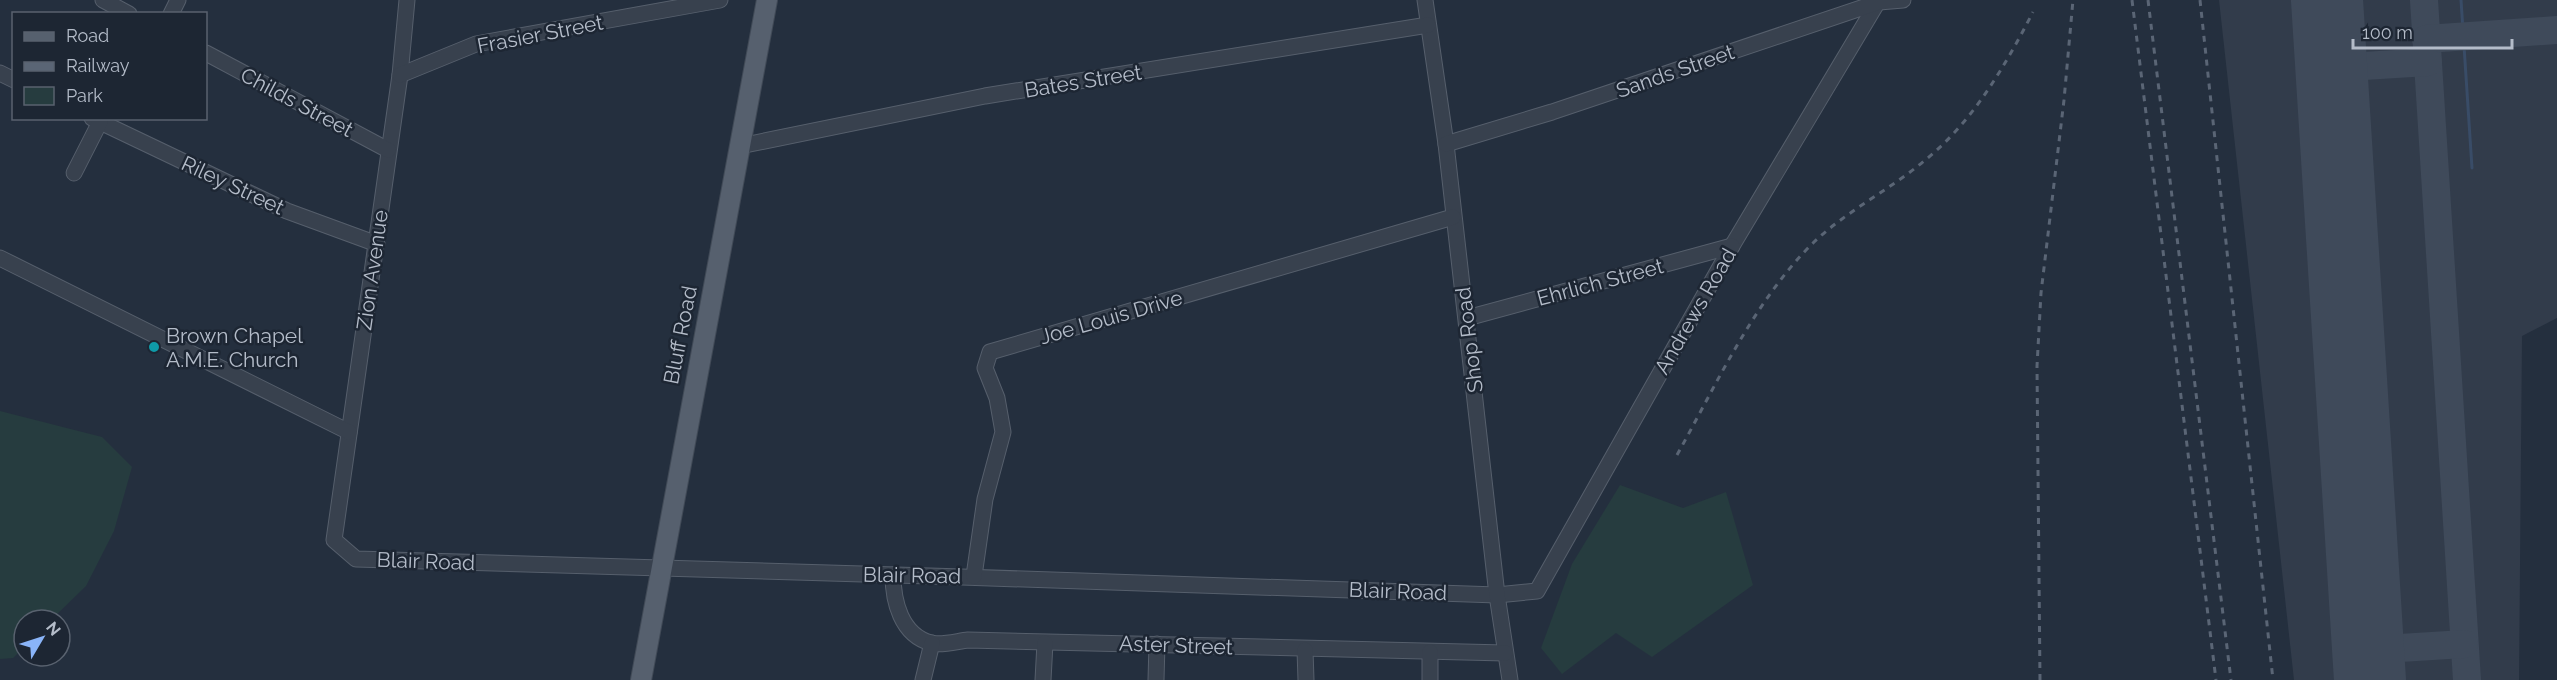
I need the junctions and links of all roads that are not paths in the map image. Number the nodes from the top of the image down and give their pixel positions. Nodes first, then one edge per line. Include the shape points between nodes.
1 (103, 0) edge
2 (407, 0) edge
3 (720, 0) edge
4 (767, 0) edge
5 (1425, 0) edge
6 (1904, 0) edge
7 (1879, 1) edge
8 (125, 12) edge
9 (1428, 25) junction
10 (207, 54) edge
11 (400, 75) junction
12 (96, 120) edge
13 (1446, 144) junction
14 (740, 146) junction
15 (388, 150) junction
16 (74, 173) dead end
17 (1453, 217) junction
18 (377, 244) junction
19 (1732, 246) junction
20 (0, 258) edge
21 (1467, 318) junction
22 (349, 432) junction
23 (334, 540) joint
24 (661, 568) junction
25 (893, 575) junction
26 (974, 576) junction
27 (1497, 595) junction
28 (1045, 643) junction
29 (932, 644) junction
30 (1157, 644) junction
31 (1305, 650) junction
32 (1431, 652) junction
33 (1505, 653) junction
34 (641, 680) edge
35 (922, 680) edge
36 (1043, 680) edge
37 (1156, 680) edge
38 (1306, 680) edge
39 (1430, 680) edge
40 (1510, 680) edge

1 - 8 street
2 - 11 street, Zion Avenue
3 - 11 street, Frasier Street via 476,44
4 - 14 main road, Bluff Road
5 - 9 street, Shop Road
6 - 7 street, Sands Street
7 - 13 street, Sands Street
7 - 19 street, Andrews Road
9 - 13 street, Shop Road
9 - 14 street, Bates Street via 985,96
10 - 15 street, Childs Street
11 - 15 street, Zion Avenue
12 - 16 street
12 - 18 street, Riley Street via 287,211
13 - 17 street, Shop Road
14 - 24 main road, Bluff Road
15 - 18 street, Zion Avenue
17 - 21 street, Shop Road
17 - 26 street, Joe Louis Drive via 990,352 986,368 1003,432 985,499
18 - 22 street, Zion Avenue
19 - 21 street, Ehrlich Street
19 - 27 street, Andrews Road via 1537,591
20 - 22 street
21 - 27 street, Shop Road
22 - 23 street, Zion Avenue
23 - 24 street, Blair Road via 356,559
24 - 25 street, Blair Road
24 - 34 main road, Bluff Road
25 - 26 street, Blair Road
25 - 29 street via 893,596 900,616 915,634
26 - 27 street, Blair Road
27 - 33 street, Shop Road
28 - 29 street, Aster Street via 968,640
28 - 30 street, Aster Street
28 - 36 street
29 - 35 street
30 - 31 street, Aster Street
30 - 37 street
31 - 32 street, Aster Street
31 - 38 street
32 - 33 street, Aster Street
32 - 39 street
33 - 40 street, Shop Road

